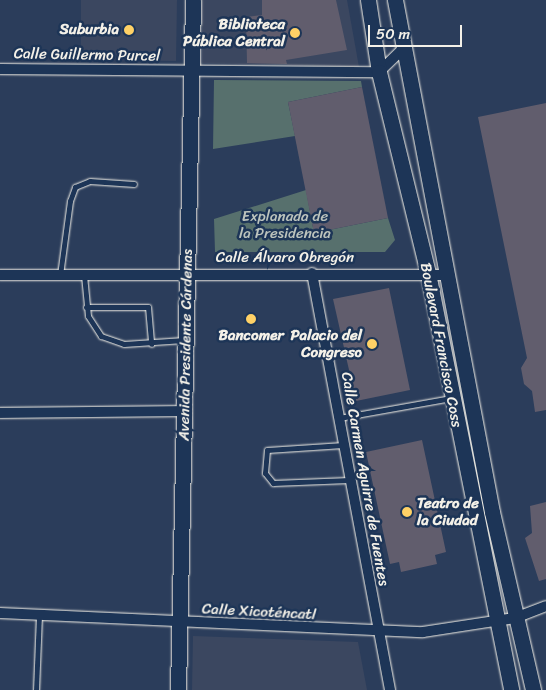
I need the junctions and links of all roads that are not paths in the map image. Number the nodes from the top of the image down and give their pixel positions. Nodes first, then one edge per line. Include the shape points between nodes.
1 (193, 0) edge
2 (368, 0) edge
3 (395, 1) edge
4 (404, 48) junction
5 (0, 69) edge
6 (192, 71) junction
7 (380, 72) junction
8 (134, 184) dead end
9 (312, 273) junction
10 (84, 274) junction
11 (188, 274) junction
12 (428, 274) junction
13 (0, 275) edge
14 (60, 275) junction
15 (449, 275) junction
16 (86, 307) junction
17 (183, 342) junction
18 (151, 344) junction
19 (452, 398) junction
20 (184, 410) junction
21 (0, 413) edge
22 (338, 418) junction
23 (343, 445) junction
24 (348, 480) junction
25 (492, 512) junction
26 (476, 516) junction
27 (546, 606) edge
28 (0, 613) edge
29 (39, 616) junction
30 (516, 618) junction
31 (496, 622) junction
32 (179, 623) junction
33 (379, 632) junction
34 (36, 690) edge
35 (178, 690) edge
36 (390, 690) edge
37 (511, 690) edge
38 (533, 690) edge

1 - 6 main road, Avenida Presidente Cárdenas
2 - 7 main road, Boulevard Francisco Coss
3 - 4 main road, Boulevard Francisco Coss
4 - 7 street
4 - 15 main road, Boulevard Francisco Coss
5 - 6 street, Calle Guillermo Purcel
6 - 7 street, Calle Guillermo Purcel
6 - 11 main road, Avenida Presidente Cárdenas
7 - 12 main road, Boulevard Francisco Coss
8 - 14 lane via 90,181 75,187 70,201
9 - 11 street, Calle Álvaro Obregón
9 - 12 street, Calle Álvaro Obregón
9 - 22 street, Calle Carmen Aguirre de Fuentes
10 - 11 street, Calle Álvaro Obregón
10 - 14 street, Calle Álvaro Obregón
10 - 16 lane
11 - 17 main road, Avenida Presidente Cárdenas
12 - 15 street, Calle Álvaro Obregón
12 - 19 main road, Boulevard Francisco Coss
13 - 14 street, Calle Álvaro Obregón
15 - 25 main road, Boulevard Francisco Coss
16 - 18 lane via 92,325 108,340
16 - 18 lane via 148,307
17 - 18 lane
17 - 20 main road, Avenida Presidente Cárdenas
19 - 22 lane
19 - 26 main road, Boulevard Francisco Coss
20 - 21 street
20 - 32 main road, Avenida Presidente Cárdenas
22 - 23 street, Calle Carmen Aguirre de Fuentes
23 - 24 street, Calle Carmen Aguirre de Fuentes
23 - 24 lane via 267,450 265,473 273,483
24 - 33 street, Calle Carmen Aguirre de Fuentes
25 - 26 lane
25 - 30 main road, Boulevard Francisco Coss
26 - 31 main road, Boulevard Francisco Coss
27 - 30 street, Calle Xicoténcatl
28 - 29 street, Calle Xicoténcatl
29 - 32 street, Calle Xicoténcatl
29 - 34 lane
30 - 31 street, Calle Xicoténcatl
30 - 38 main road, Boulevard Francisco Coss
31 - 33 street, Calle Xicoténcatl via 455,630
31 - 37 main road, Boulevard Francisco Coss
32 - 33 street, Calle Xicoténcatl
32 - 35 main road, Avenida Presidente Cárdenas
33 - 36 street, Calle Carmen Aguirre de Fuentes

